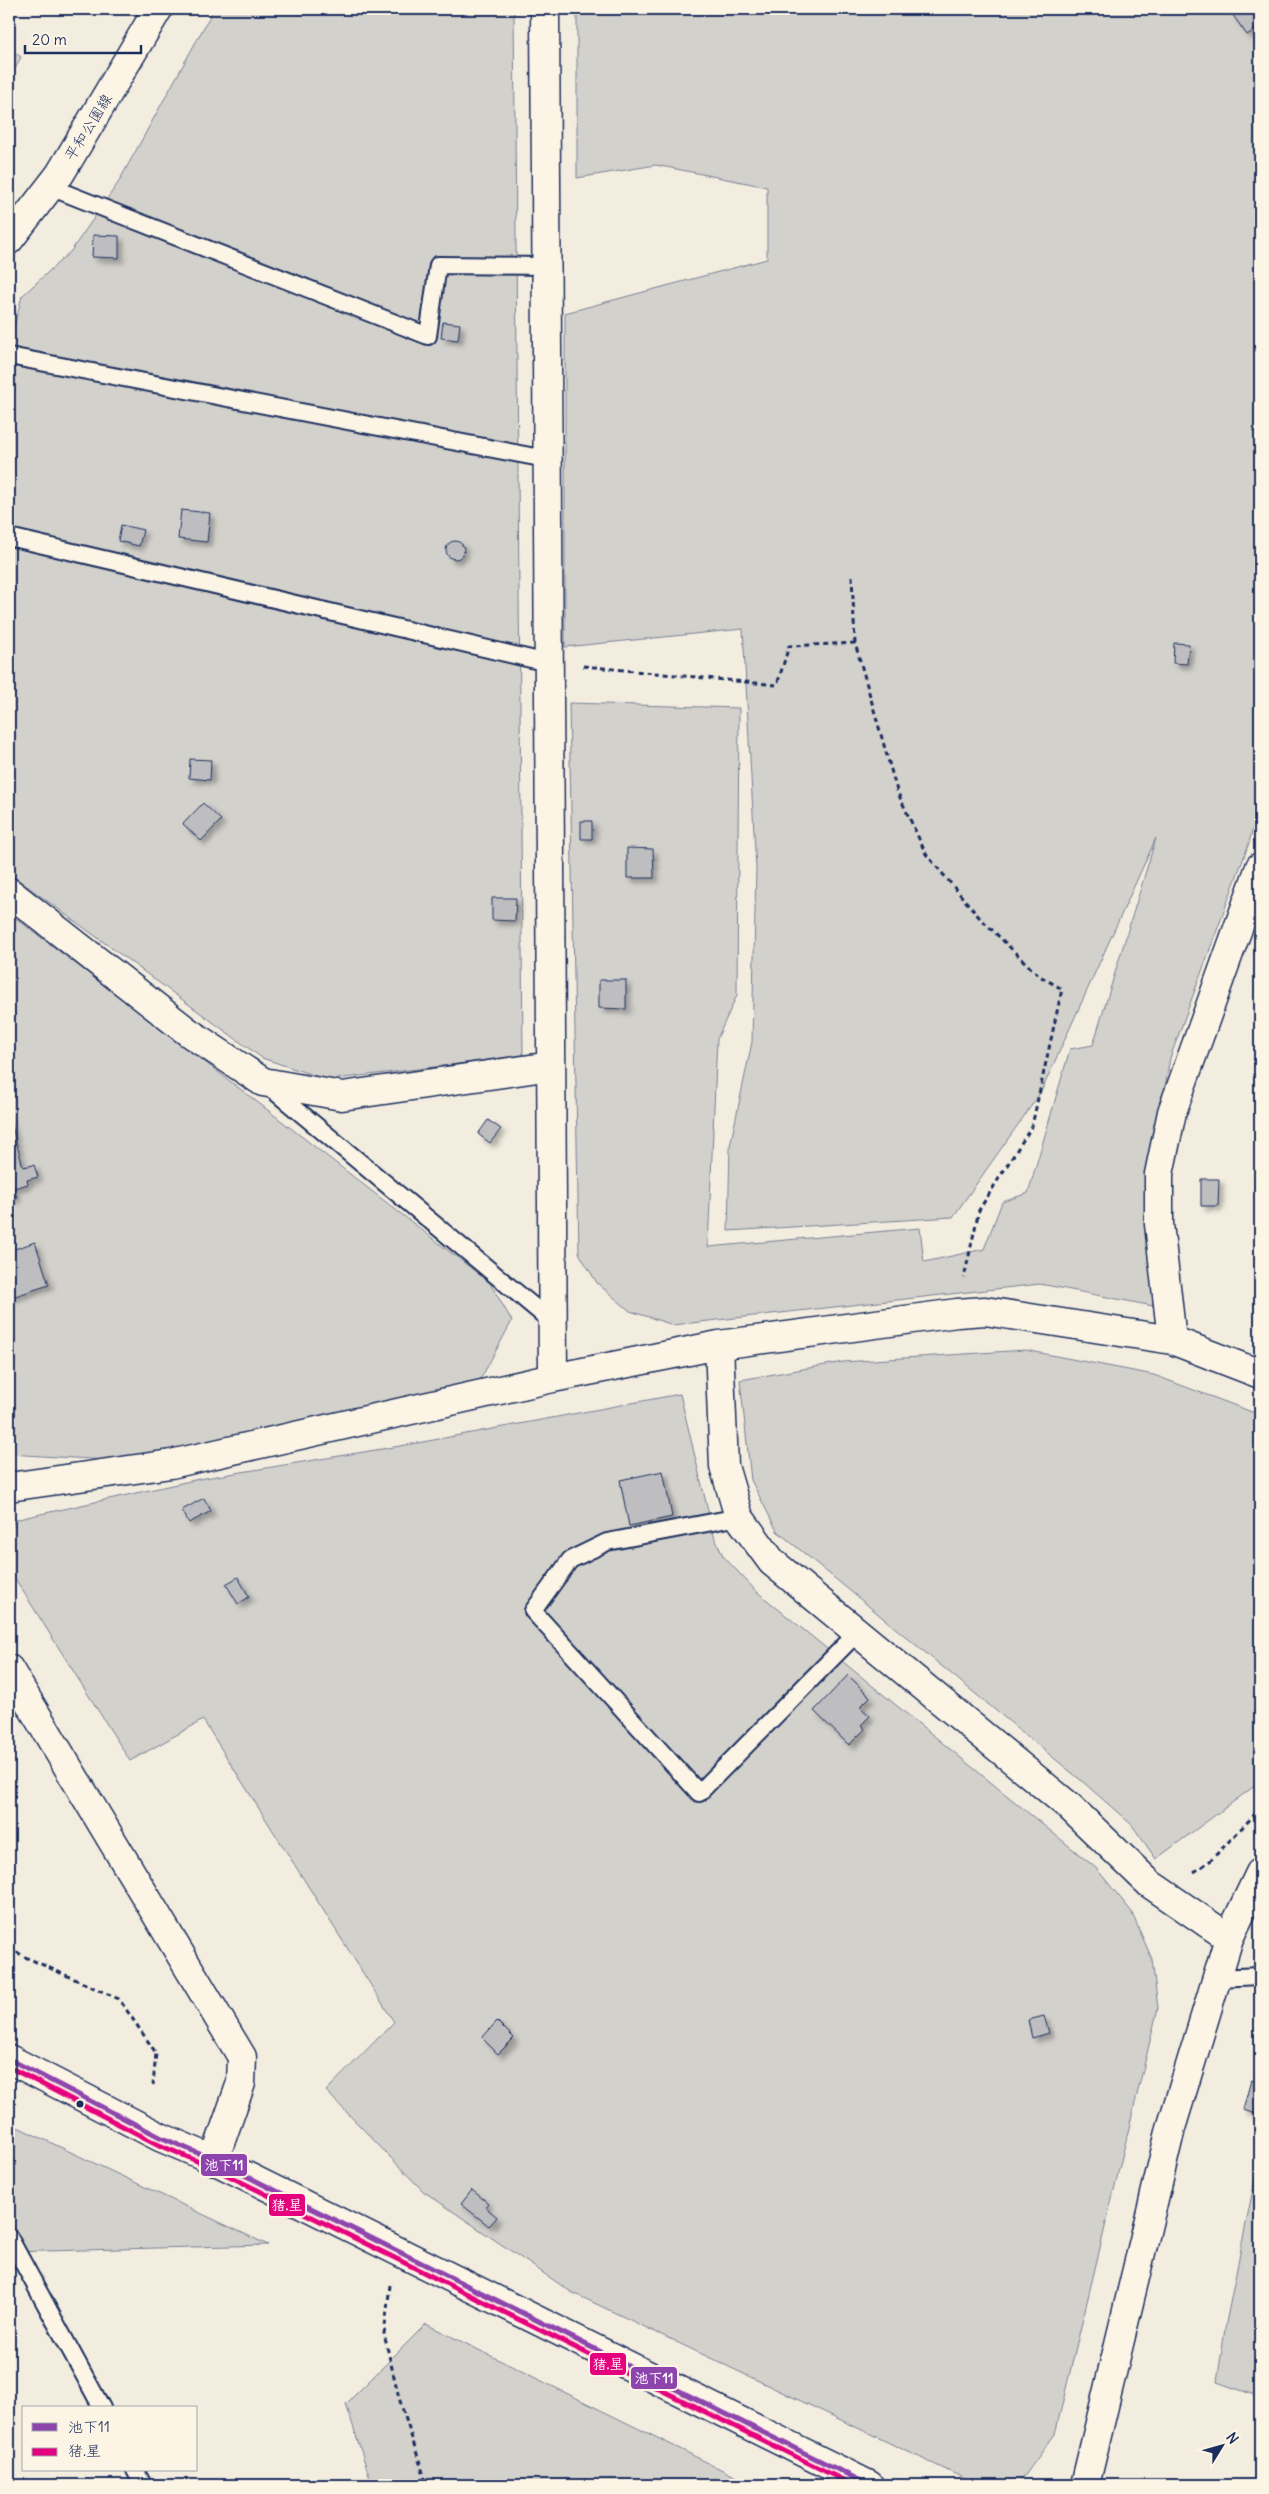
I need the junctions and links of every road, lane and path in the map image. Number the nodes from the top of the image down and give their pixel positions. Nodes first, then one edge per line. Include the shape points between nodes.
1 (158, 9) edge
2 (545, 9) edge
3 (50, 187) junction
4 (9, 240) edge
5 (545, 266) junction
6 (9, 356) edge
7 (546, 459) junction
8 (9, 537) edge
9 (852, 576) dead end
10 (856, 643) junction
11 (548, 663) junction
12 (1260, 867) edge
13 (9, 892) edge
14 (551, 1066) junction
15 (263, 1082) junction
16 (957, 1313) junction
17 (552, 1322) junction
18 (1172, 1340) junction
19 (719, 1345) junction
20 (1260, 1374) edge
21 (552, 1378) junction
22 (9, 1487) edge
23 (738, 1517) junction
24 (857, 1632) junction
25 (9, 1669) edge
26 (1260, 1809) edge
27 (1260, 1873) edge
28 (1190, 1876) dead end
29 (1228, 1938) junction
30 (9, 1947) edge
31 (1260, 1976) edge
32 (1217, 1978) junction
33 (9, 2059) edge
34 (153, 2085) dead end
35 (214, 2160) junction
36 (9, 2236) edge
37 (401, 2253) junction
38 (101, 2406) edge
39 (136, 2472) edge
40 (143, 2485) edge
41 (427, 2485) edge
42 (869, 2485) edge
43 (1085, 2485) edge

1 - 3 street, 平和公園線
2 - 5 street
3 - 4 street, 平和公園線
3 - 5 lane via 428,336 438,264
5 - 7 street
6 - 7 lane
7 - 11 street
8 - 11 lane
9 - 10 path
10 - 11 path via 789,646 777,685
10 - 16 path via 897,791 926,854 979,917 1038,975 1062,989 1032,1126 979,1210
11 - 14 street
12 - 18 street via 1172,1112 1159,1174 1159,1224
13 - 15 street via 188,1032
14 - 15 street via 342,1096
14 - 17 street
15 - 17 lane
16 - 18 street via 986,1311
16 - 19 street
17 - 21 street
18 - 20 street
19 - 21 street
19 - 23 street via 724,1466
21 - 22 street via 171,1464
23 - 24 street via 772,1562
23 - 24 lane via 606,1542 570,1560 534,1611 699,1792
24 - 29 street via 1070,1807 1150,1884
25 - 35 street via 242,2057 240,2083
26 - 28 path via 1210,1861
27 - 29 street
29 - 32 street
30 - 34 path via 119,2000 156,2053
31 - 32 lane
32 - 43 street via 1171,2128
33 - 35 street via 160,2137
35 - 37 street
36 - 38 lane
37 - 41 path via 390,2281 384,2334 399,2398
37 - 42 street
39 - 40 lane

